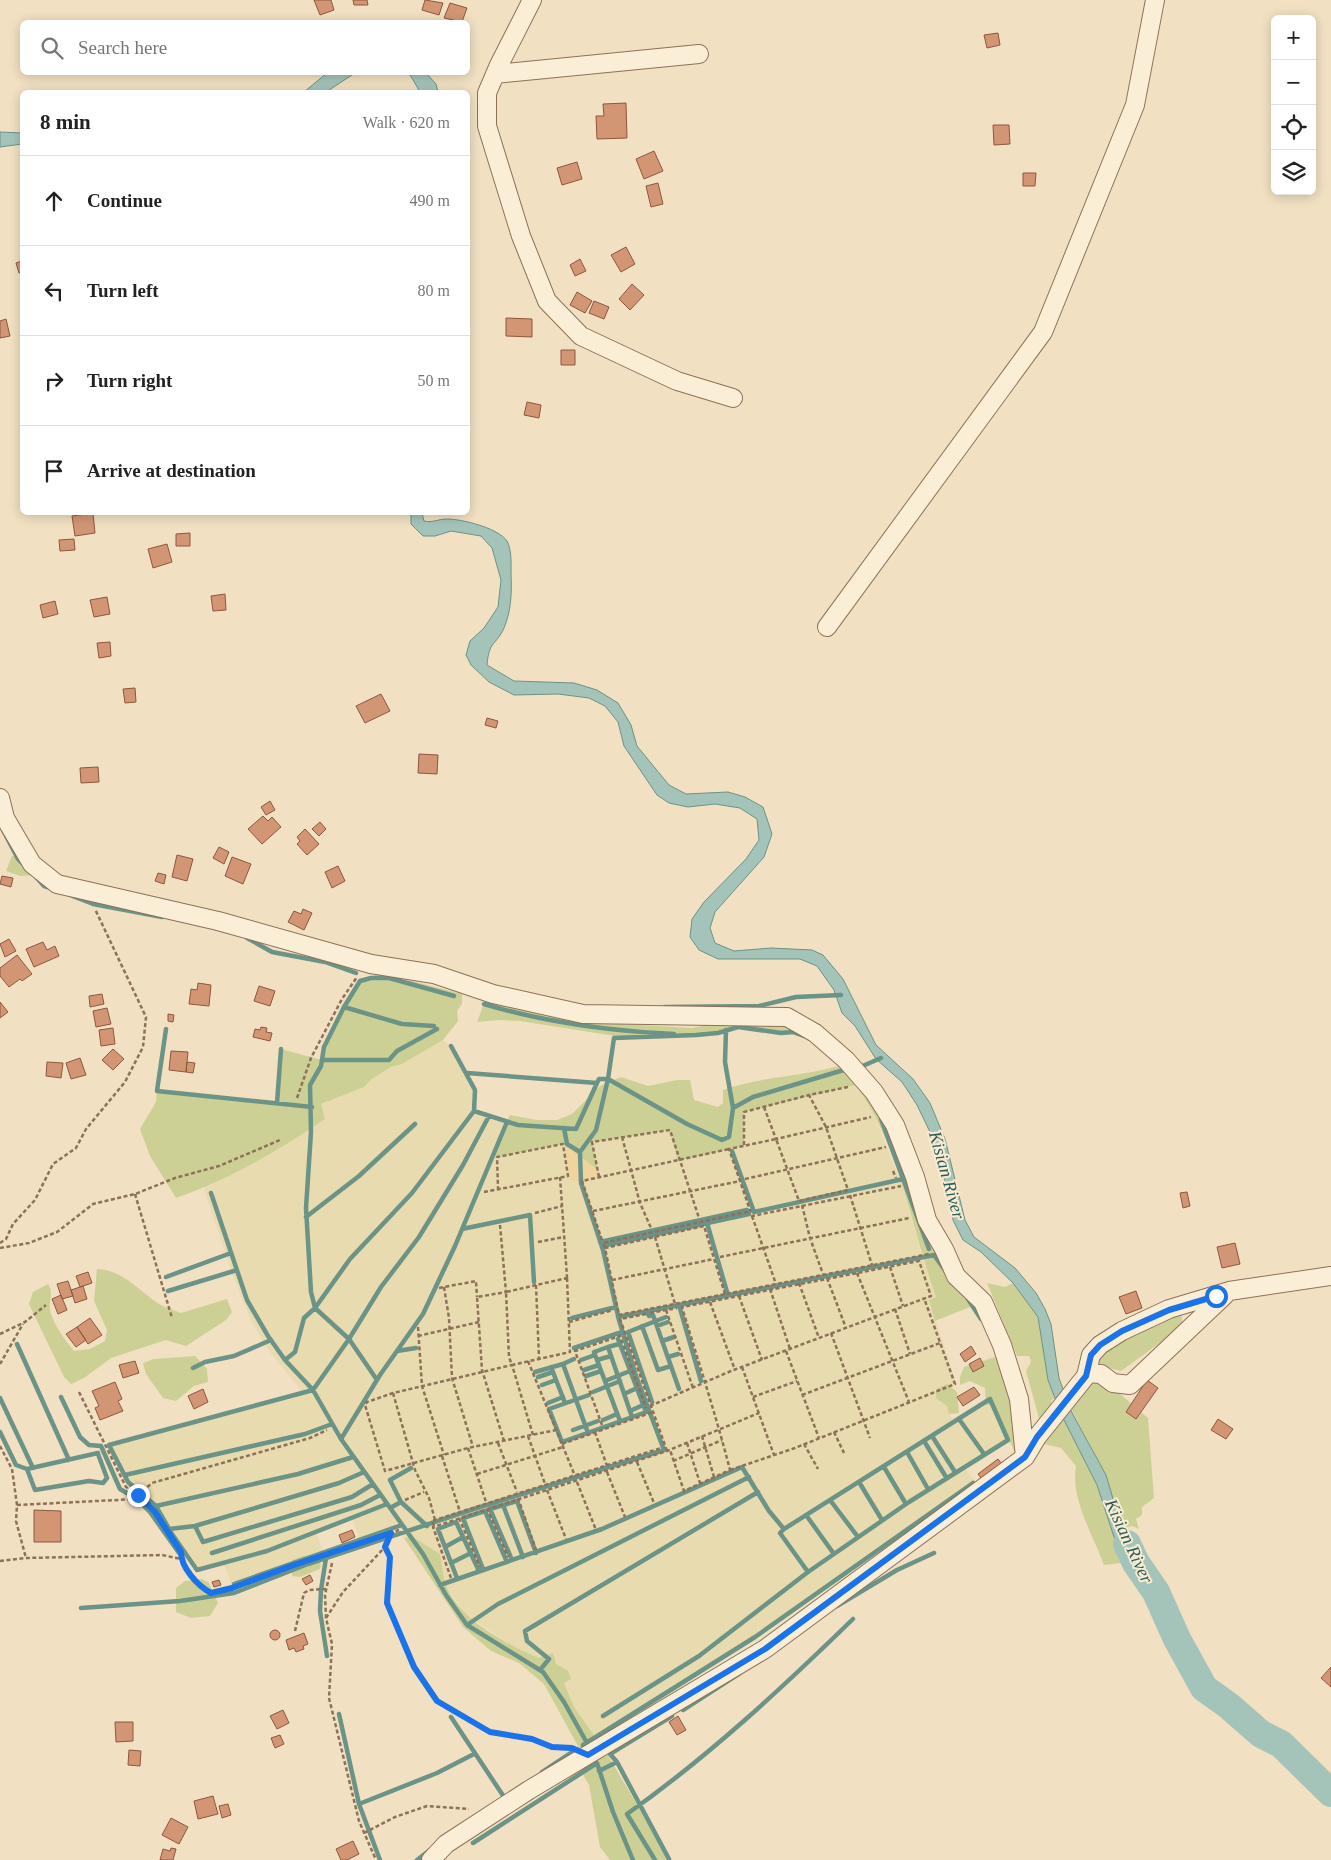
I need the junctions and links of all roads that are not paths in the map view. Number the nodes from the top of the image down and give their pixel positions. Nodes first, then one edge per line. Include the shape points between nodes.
1 (532, 0) edge
2 (1155, 0) edge
3 (700, 54) dead end
4 (495, 74) junction
5 (733, 398) dead end
6 (827, 627) dead end
7 (0, 798) edge
8 (1331, 1276) edge
9 (1229, 1291) junction
10 (1086, 1375) junction
11 (1025, 1457) junction
12 (431, 1860) edge

1 - 4 street
2 - 6 street via 1135,105 1043,332
3 - 4 street
4 - 5 street via 487,93 487,126 521,236 547,302 581,336 677,381
7 - 11 street via 5,818 32,864 57,884 218,921 361,961 434,974 493,994 583,1014 787,1017 815,1033 846,1060 874,1092 895,1126 927,1220 956,1276 983,1302 1002,1345 1019,1399
8 - 9 street
9 - 10 street via 1169,1310 1122,1331 1091,1355
9 - 10 street via 1130,1385 1113,1383 1101,1374
10 - 11 street
11 - 12 street via 765,1649 446,1844

